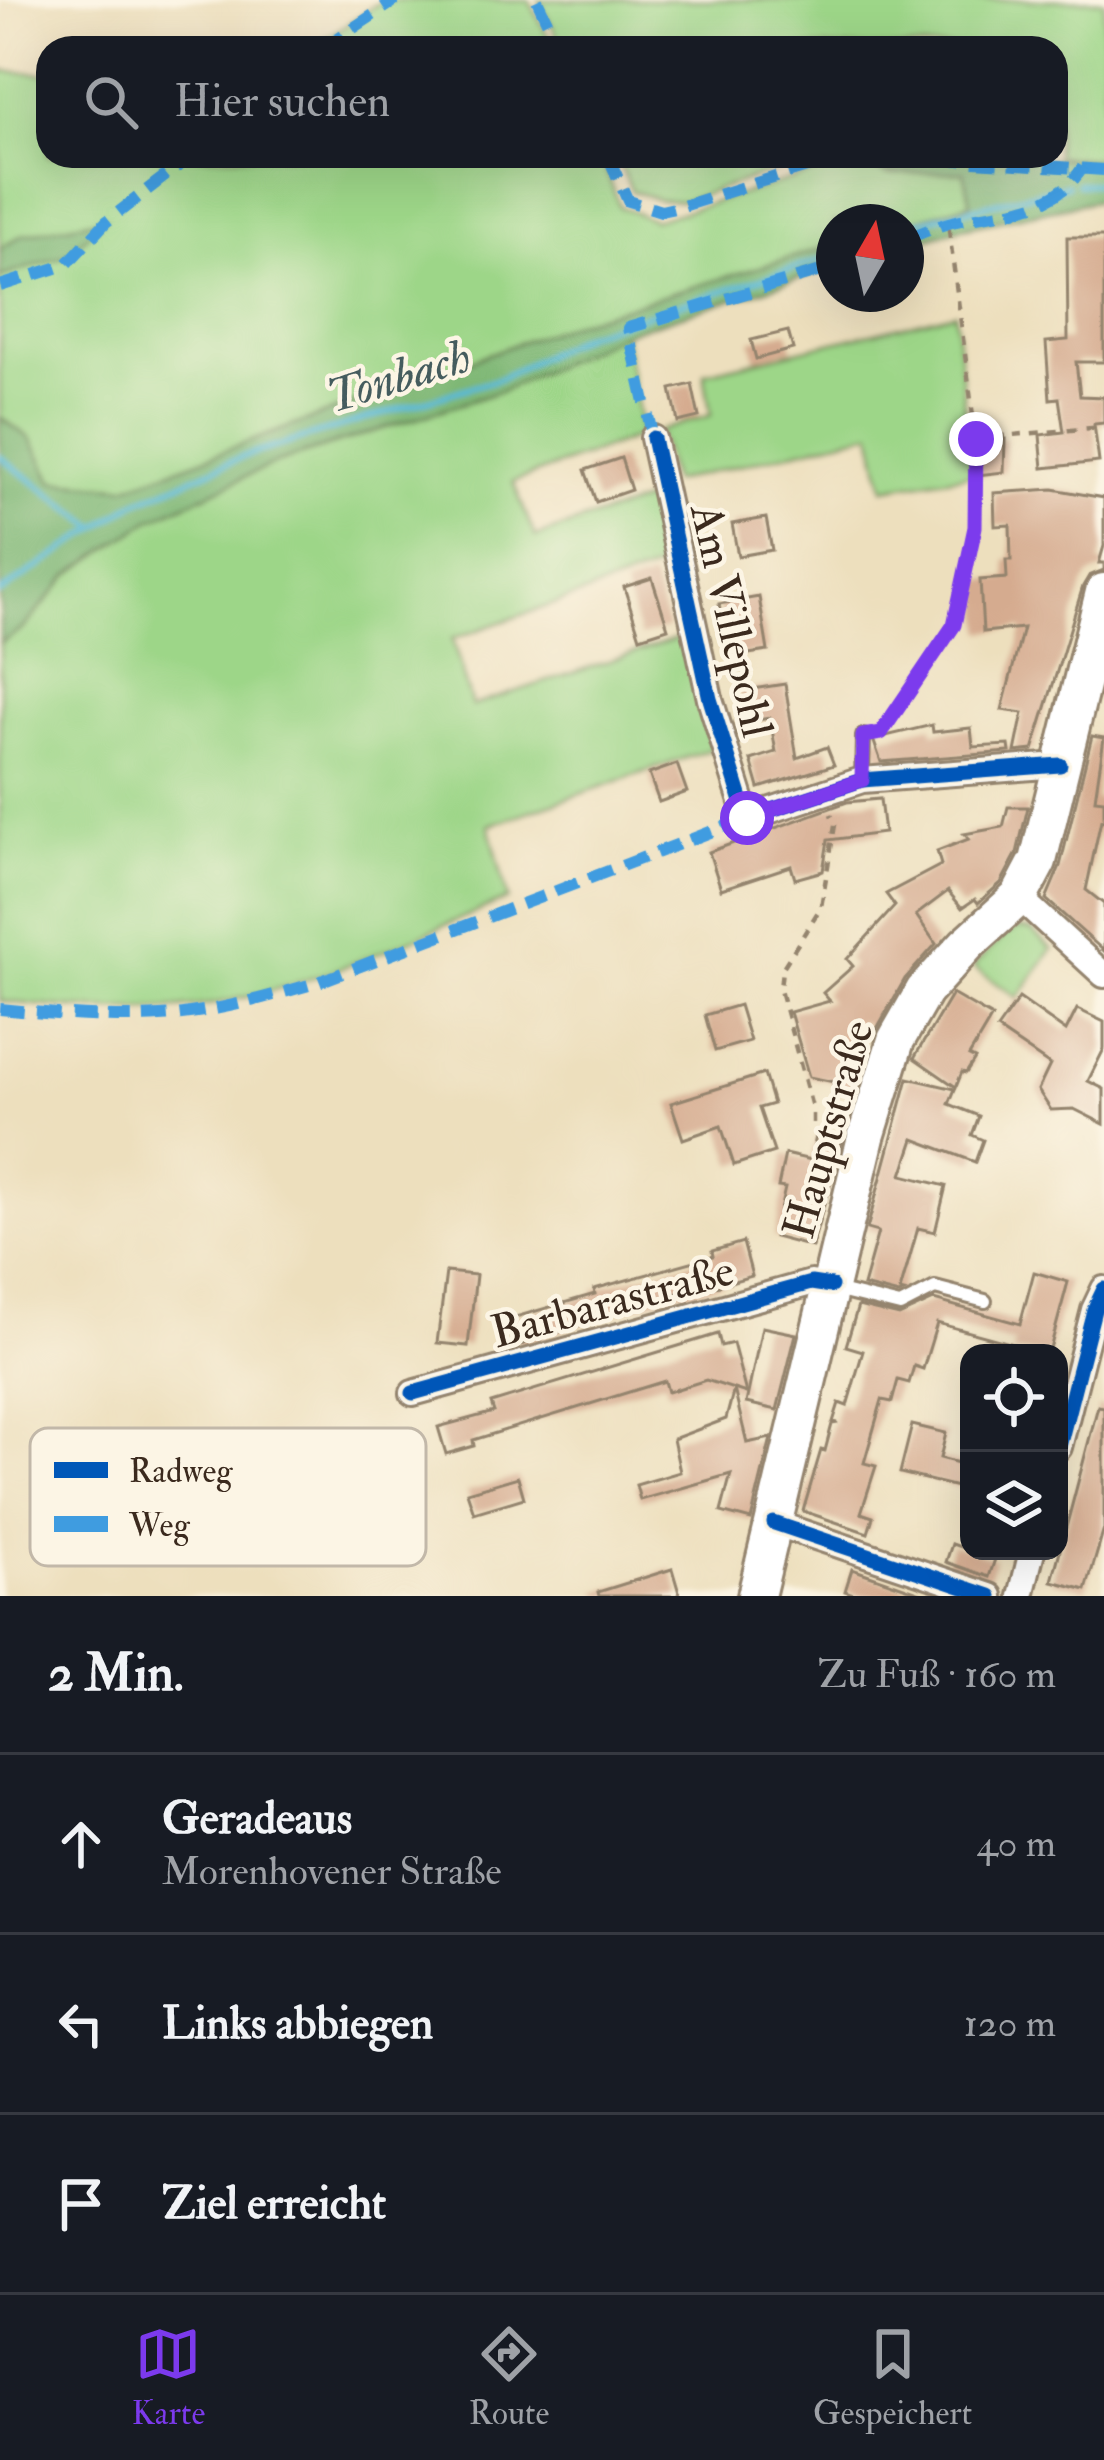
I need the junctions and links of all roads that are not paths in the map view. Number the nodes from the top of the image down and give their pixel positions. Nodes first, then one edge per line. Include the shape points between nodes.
1 (653, 438) dead end
2 (1104, 592) edge
3 (863, 736) road end
4 (1060, 765) junction
5 (862, 780) junction
6 (1019, 897) junction
7 (1104, 975) edge
8 (831, 1287) junction
9 (1104, 1289) edge
10 (986, 1301) dead end
11 (413, 1393) dead end
12 (1068, 1412) edge
13 (774, 1523) junction
14 (1030, 1560) edge
15 (756, 1596) edge
16 (989, 1596) edge
17 (1021, 1596) edge

1 - 5 street, Am Villepohl via 710,699 747,818
2 - 4 main road, Hauptstraße
3 - 5 lane
4 - 5 street
4 - 6 main road, Hauptstraße via 1038,861
6 - 7 street
6 - 8 main road, Hauptstraße via 924,991 896,1040
8 - 10 lane via 900,1306 935,1288
8 - 11 street, Barbarastraße via 812,1283
8 - 13 main road, Hauptstraße
9 - 12 street
13 - 15 main road, Hauptstraße
13 - 16 street
14 - 17 street

